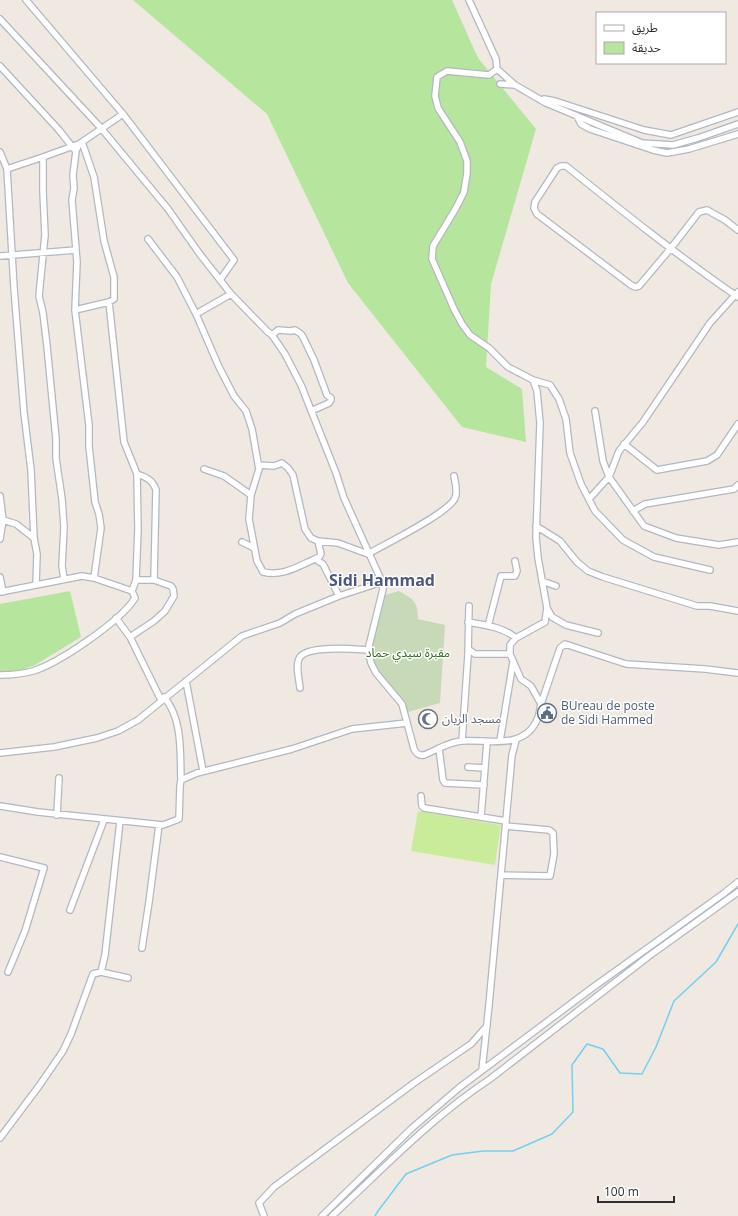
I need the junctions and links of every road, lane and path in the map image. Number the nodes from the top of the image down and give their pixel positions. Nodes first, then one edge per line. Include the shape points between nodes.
1 (26, 0) edge
2 (469, 0) edge
3 (0, 19) edge
4 (0, 66) edge
5 (497, 69) junction
6 (500, 84) dead end
7 (515, 85) junction
8 (538, 98) junction
9 (738, 112) edge
10 (122, 114) junction
11 (577, 116) junction
12 (738, 124) edge
13 (101, 128) junction
14 (738, 134) edge
15 (81, 143) junction
16 (74, 149) junction
17 (0, 152) edge
18 (43, 157) junction
19 (7, 169) junction
20 (738, 230) edge
21 (148, 240) dead end
22 (671, 248) junction
23 (76, 250) junction
24 (44, 252) junction
25 (11, 255) junction
26 (0, 256) edge
27 (220, 280) junction
28 (232, 294) junction
29 (737, 295) edge
30 (109, 302) junction
31 (75, 310) junction
32 (196, 314) junction
33 (272, 335) junction
34 (533, 380) junction
35 (595, 410) dead end
36 (311, 411) junction
37 (738, 424) edge
38 (624, 444) junction
39 (258, 465) junction
40 (204, 469) dead end
41 (137, 474) junction
42 (454, 476) dead end
43 (609, 477) junction
44 (738, 485) edge
45 (251, 495) junction
46 (0, 496) edge
47 (589, 499) junction
48 (633, 511) junction
49 (3, 520) junction
50 (536, 526) junction
51 (34, 538) junction
52 (0, 539) edge
53 (318, 540) junction
54 (242, 542) dead end
55 (738, 542) edge
56 (254, 548) junction
57 (368, 554) junction
58 (315, 559) junction
59 (515, 561) dead end
60 (710, 570) dead end
61 (0, 578) edge
62 (94, 578) junction
63 (64, 579) junction
64 (136, 580) junction
65 (154, 580) junction
66 (542, 581) junction
67 (382, 582) junction
68 (36, 585) junction
69 (556, 586) dead end
70 (132, 591) junction
71 (2, 592) edge
72 (339, 596) junction
73 (469, 606) dead end
74 (547, 608) junction
75 (738, 611) edge
76 (552, 617) junction
77 (116, 618) junction
78 (468, 622) junction
79 (545, 622) junction
80 (488, 626) junction
81 (598, 633) dead end
82 (130, 637) junction
83 (516, 638) junction
84 (468, 649) junction
85 (368, 650) junction
86 (510, 654) junction
87 (513, 662) junction
88 (738, 673) edge
89 (0, 675) edge
90 (186, 681) junction
91 (300, 688) dead end
92 (163, 699) junction
93 (541, 704) junction
94 (407, 723) junction
95 (516, 740) junction
96 (462, 741) junction
97 (500, 741) junction
98 (487, 742) junction
99 (439, 748) junction
100 (0, 753) edge
101 (468, 767) dead end
102 (485, 768) junction
103 (204, 771) junction
104 (59, 778) dead end
105 (181, 780) junction
106 (484, 785) junction
107 (421, 796) dead end
108 (0, 806) edge
109 (57, 815) junction
110 (481, 817) junction
111 (104, 820) junction
112 (120, 821) junction
113 (506, 823) junction
114 (158, 825) junction
115 (0, 857) edge
116 (501, 875) junction
117 (738, 882) edge
118 (738, 892) edge
119 (710, 904) junction
120 (70, 910) dead end
121 (706, 915) junction
122 (142, 948) dead end
123 (8, 972) dead end
124 (101, 972) junction
125 (128, 978) dead end
126 (487, 1025) junction
127 (489, 1065) junction
128 (482, 1070) junction
129 (490, 1078) junction
130 (0, 1138) edge
131 (264, 1216) edge
132 (322, 1216) edge
133 (332, 1216) edge

1 - 10 street
2 - 5 street via 496,60
3 - 13 street
4 - 16 street
5 - 7 street
5 - 34 street via 489,75 447,71 437,77 435,96 438,108 460,142 467,162 467,174 464,192 433,246 432,259 454,309 470,335 489,348 508,367
6 - 7 street
7 - 8 street
8 - 9 street via 556,101 644,130 672,135
8 - 11 street
10 - 13 street
10 - 27 street via 234,260
11 - 12 street via 642,143 673,145
11 - 14 street via 581,124 590,130 667,153
13 - 15 street
13 - 27 street via 168,210
15 - 16 street
15 - 30 street via 94,177 104,240 114,277 114,299
16 - 18 street
16 - 23 street via 72,200
17 - 19 street
18 - 19 street
18 - 24 street
19 - 25 street
20 - 22 street via 725,220 702,210
21 - 32 street via 177,277
22 - 22 street via 566,166 557,168 534,202 537,214 635,287
22 - 29 street
23 - 24 street
23 - 31 street
24 - 25 street
24 - 63 street via 39,296 47,346 62,499
25 - 26 street
25 - 51 street via 31,470
27 - 28 street
28 - 32 street
28 - 33 street
29 - 38 street via 710,323 643,422
30 - 31 street
30 - 41 street via 124,442
31 - 62 street via 89,424 94,502 101,528
32 - 39 street via 219,367 234,396 246,411
33 - 36 street via 301,385
33 - 36 street via 278,330 295,330 303,337 327,395 331,398 329,403
34 - 47 street via 550,385 559,399 566,420 570,453
34 - 50 street via 537,391 540,423
35 - 43 street via 603,461
36 - 57 street
37 - 38 street via 717,455 707,461 657,470
38 - 43 street
39 - 45 street
39 - 53 street via 274,466 282,463 291,471 305,529 312,538
40 - 45 street via 224,476
41 - 64 street
41 - 65 street via 148,478 156,490
42 - 57 street via 456,496 452,504
43 - 47 street
43 - 48 street
44 - 48 street via 734,489 645,504
45 - 56 street via 249,519
46 - 49 street
47 - 60 street via 596,511 623,540 654,557
48 - 55 street via 644,526 676,538 719,545
49 - 51 street via 16,524
49 - 52 street
50 - 66 street
50 - 75 street via 560,541 577,562 595,574 697,606
51 - 68 street via 37,554
53 - 57 street via 338,542
53 - 58 street via 321,554
54 - 56 street
56 - 58 street via 259,567 269,574 288,572
57 - 67 street
58 - 72 street via 323,564
59 - 80 street via 518,571 515,576 501,576
61 - 71 street
62 - 63 street via 82,576
62 - 70 street
63 - 68 street
64 - 65 street
64 - 70 street
65 - 82 street via 171,586 174,596 165,611
66 - 69 street
66 - 74 street
67 - 72 street
67 - 85 street via 383,589
68 - 71 street
70 - 77 street via 135,598
72 - 90 street via 242,636
73 - 78 street
74 - 76 street
74 - 79 street
76 - 79 street
76 - 81 street via 566,625
77 - 82 street
77 - 89 street via 88,641 35,670 16,675
78 - 80 street
78 - 84 street
79 - 83 street
80 - 83 street via 509,632
82 - 92 street
83 - 86 street via 510,645
84 - 86 street via 475,654
84 - 96 street
85 - 91 street via 326,649 309,651 300,656
85 - 94 street via 370,663 376,673 401,702
86 - 87 street
87 - 93 street via 521,679 531,686
87 - 97 street
88 - 93 street via 626,664 564,644 560,648
90 - 92 street
90 - 103 street
92 - 100 street via 138,720 118,731 97,738 54,747
92 - 105 street via 172,706 180,742
93 - 95 street via 536,722 527,734
94 - 99 street via 416,753 424,755
94 - 103 street via 352,729 292,749
95 - 97 street
95 - 113 street via 512,755
96 - 98 street
96 - 99 street
97 - 98 street
98 - 102 street
99 - 106 street via 445,782
101 - 102 street
102 - 106 street
103 - 105 street
104 - 109 street
105 - 114 street via 179,819 163,826
106 - 110 street
107 - 110 street via 424,808
108 - 109 street
109 - 111 street
110 - 113 street
111 - 112 street
111 - 120 street
112 - 114 street
112 - 124 street
113 - 116 street
113 - 116 street via 549,830 553,833 554,854 550,876
114 - 122 street
115 - 123 street via 44,868 25,931
116 - 126 street
117 - 119 street
118 - 121 street
119 - 121 street
119 - 127 street
121 - 129 street
124 - 125 street
124 - 130 street via 93,974 63,1051
126 - 128 street
126 - 131 street via 471,1044 414,1083 274,1188 259,1203
127 - 128 street
127 - 129 street
128 - 132 street via 412,1128
129 - 133 street via 418,1135

